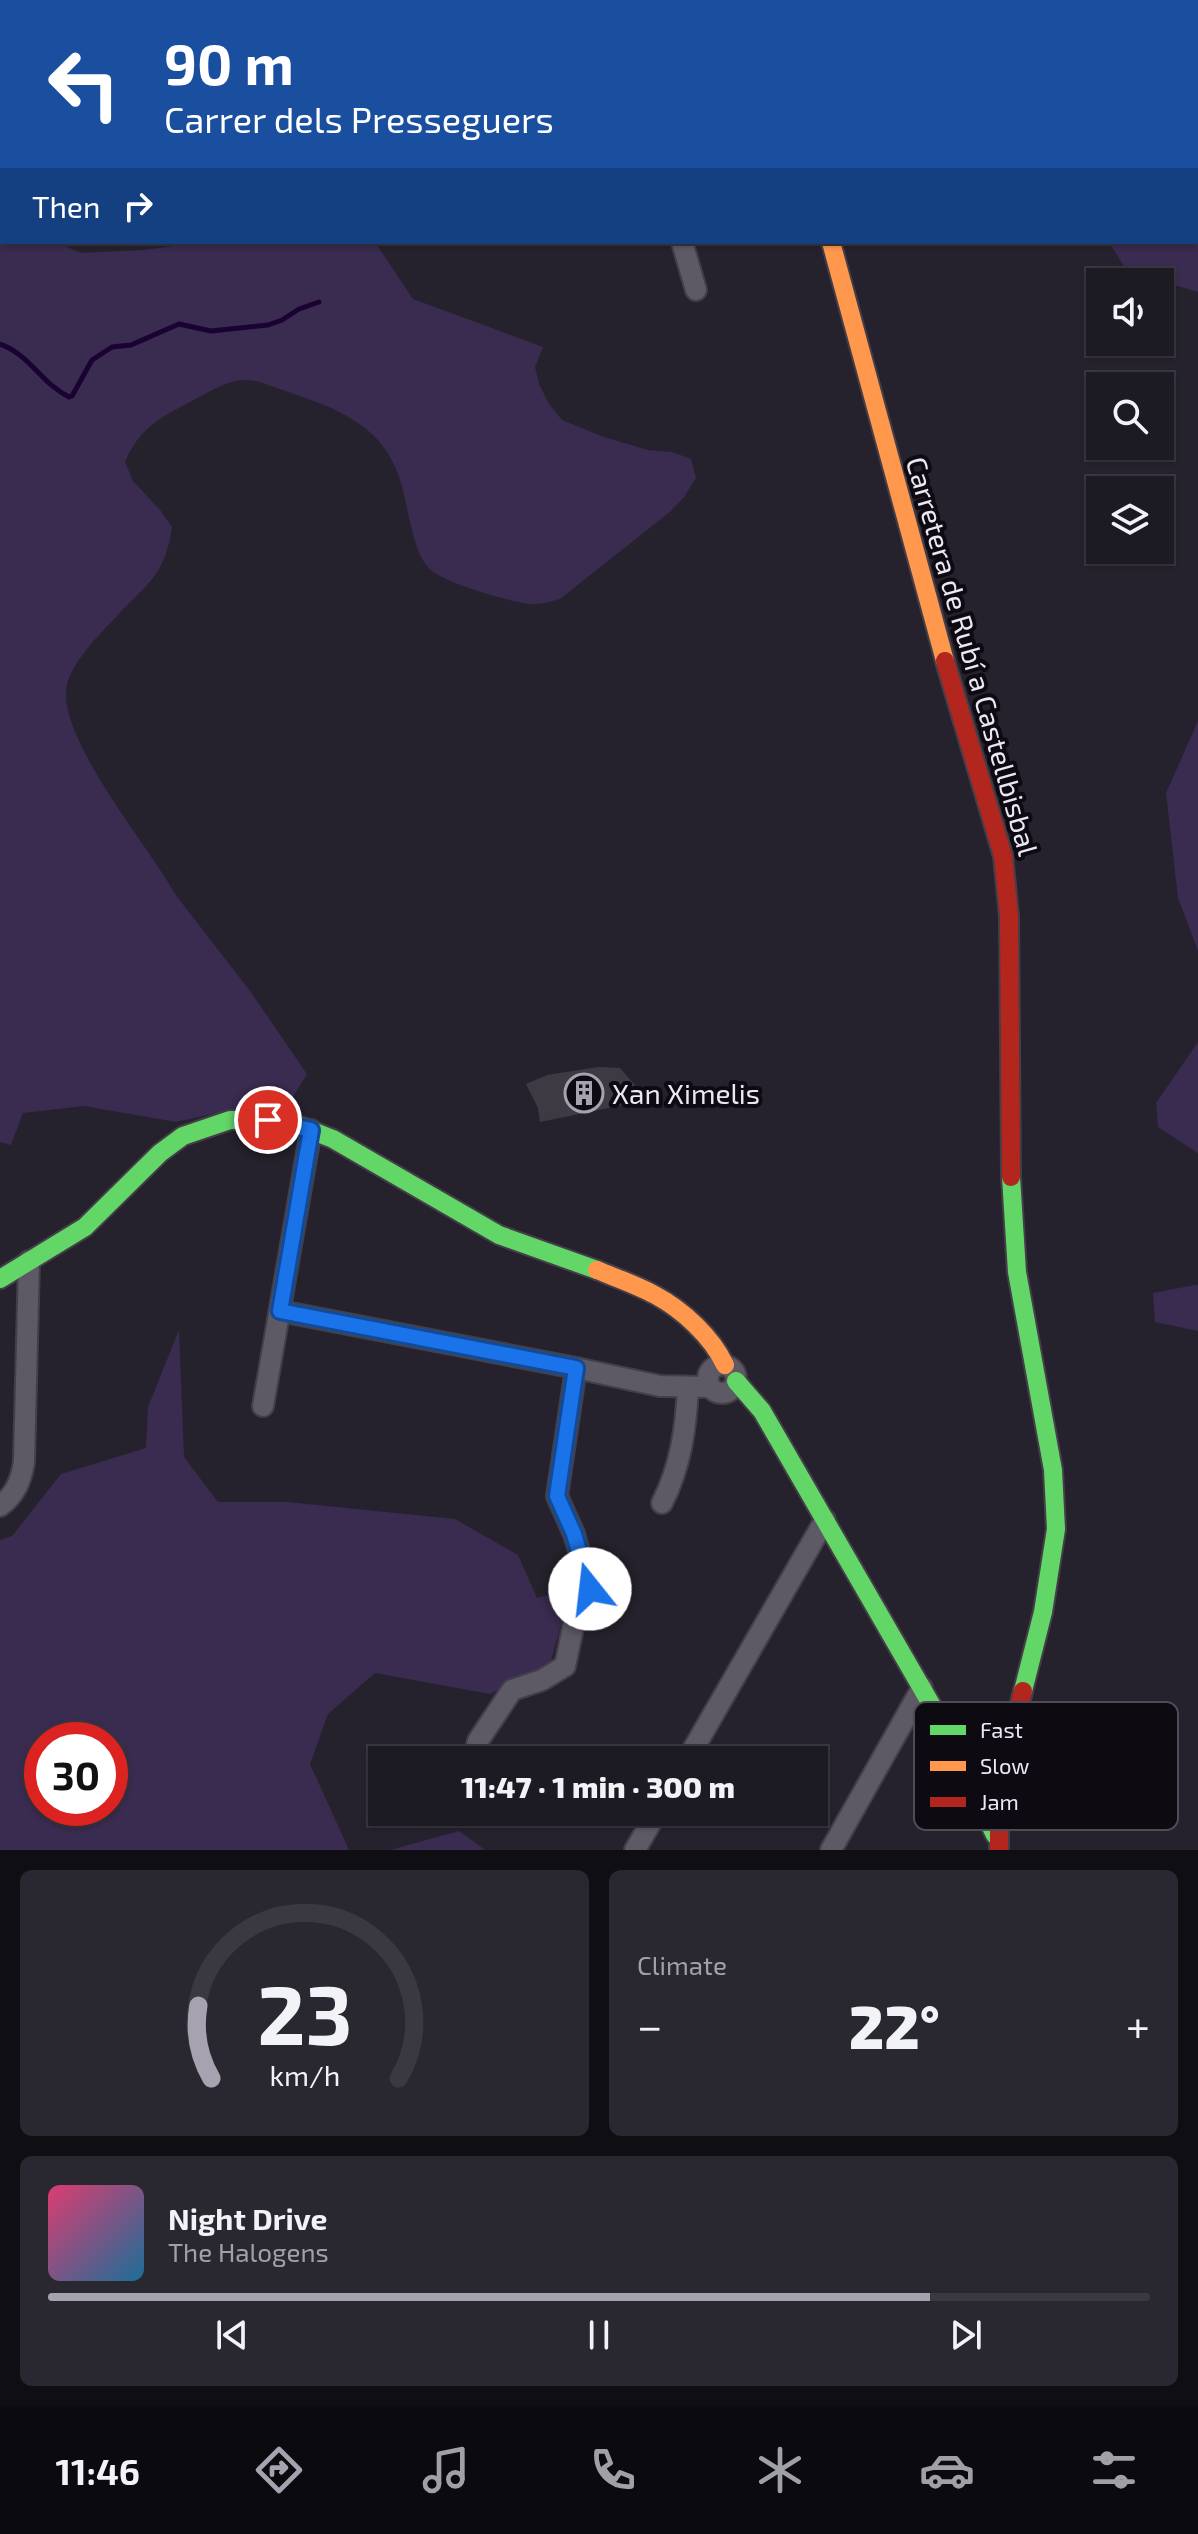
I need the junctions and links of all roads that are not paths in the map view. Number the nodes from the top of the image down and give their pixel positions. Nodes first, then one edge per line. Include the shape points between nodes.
1 (683, 244) edge
2 (832, 244) edge
3 (696, 290) dead end
4 (311, 1130) junction
5 (29, 1261) junction
6 (0, 1279) edge
7 (280, 1311) junction
8 (705, 1336) joint
9 (576, 1368) junction
10 (718, 1379) junction
11 (688, 1387) junction
12 (263, 1406) dead end
13 (766, 1422) joint
14 (662, 1503) dead end
15 (0, 1506) edge
16 (825, 1520) junction
17 (922, 1688) junction
18 (914, 1702) edge
19 (914, 1702) edge
20 (929, 1702) edge
21 (1020, 1702) edge
22 (477, 1746) edge
23 (695, 1746) edge
24 (649, 1826) edge
25 (635, 1850) edge
26 (831, 1850) edge

1 - 3 street
2 - 21 street, Carretera de Rubí a Castellbisbal via 1003,856 1017,1272 1053,1470 1056,1529 1043,1612
4 - 5 street via 268,1120 230,1120 183,1136 85,1227
4 - 7 street
4 - 8 street via 499,1235 656,1295
5 - 6 street
5 - 15 street via 24,1462 21,1481
7 - 9 street
7 - 12 street
8 - 10 street
9 - 11 street
9 - 22 street via 557,1496 590,1589 575,1618 565,1666 512,1690
10 - 11 street via 695,1380
10 - 13 street
11 - 14 street via 675,1478
13 - 16 street
16 - 17 street
16 - 23 street
17 - 19 street
17 - 20 street
18 - 26 street
24 - 25 street

